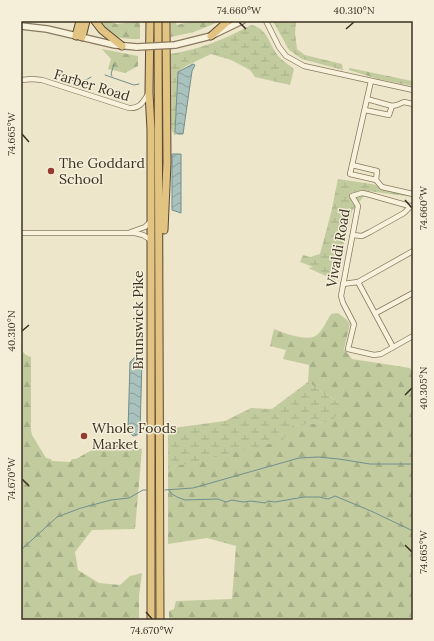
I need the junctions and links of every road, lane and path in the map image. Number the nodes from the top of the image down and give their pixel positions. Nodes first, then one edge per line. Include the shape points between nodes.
1 (80, 21) edge
2 (86, 21) edge
3 (95, 21) edge
4 (147, 21) edge
5 (150, 21) edge
6 (158, 21) edge
7 (166, 21) edge
8 (228, 21) edge
9 (242, 21) edge
10 (266, 21) edge
11 (21, 26) edge
12 (212, 36) junction
13 (79, 37) junction
14 (122, 46) junction
15 (150, 46) junction
16 (21, 80) edge
17 (371, 81) junction
18 (413, 90) edge
19 (149, 92) junction
20 (367, 99) junction
21 (413, 104) edge
22 (392, 106) junction
23 (365, 110) junction
24 (352, 165) junction
25 (376, 180) junction
26 (413, 194) edge
27 (412, 206) edge
28 (151, 221) junction
29 (21, 233) edge
30 (127, 233) junction
31 (353, 235) junction
32 (151, 240) junction
33 (413, 251) edge
34 (159, 268) junction
35 (358, 282) junction
36 (343, 284) junction
37 (413, 293) edge
38 (376, 313) junction
39 (413, 336) edge
40 (393, 347) junction
41 (151, 620) edge
42 (160, 620) edge

1 - 13 highway
2 - 13 highway
3 - 14 highway
4 - 15 highway
5 - 15 highway, Brunswick Pike
6 - 34 highway, Brunswick Pike
7 - 34 highway via 166,186 164,233
8 - 12 highway
9 - 12 street
10 - 17 street via 279,47 292,60 304,66
11 - 13 street
12 - 14 street, bridge via 175,45
13 - 14 street
15 - 19 highway, Brunswick Pike
16 - 19 street, Farber Road via 42,80 134,109 140,106
17 - 18 street
17 - 20 street
19 - 28 highway, Brunswick Pike
20 - 22 street
20 - 23 street
21 - 22 street via 404,102
22 - 23 street via 389,115
23 - 24 street
24 - 25 street via 377,171
24 - 25 street via 350,174
25 - 26 street via 382,187
27 - 31 street via 362,236
27 - 31 street, Vivaldi Road via 367,194 352,196 358,206
28 - 30 street via 145,227
28 - 32 highway, Brunswick Pike
29 - 30 street
30 - 32 street via 143,235
31 - 36 street, Vivaldi Road
32 - 41 highway, Brunswick Pike
33 - 35 street
34 - 42 highway, Brunswick Pike
35 - 36 street
35 - 38 street
36 - 40 street, Vivaldi Road via 342,303 354,324 348,349 374,355
37 - 38 street
38 - 40 street
39 - 40 street

